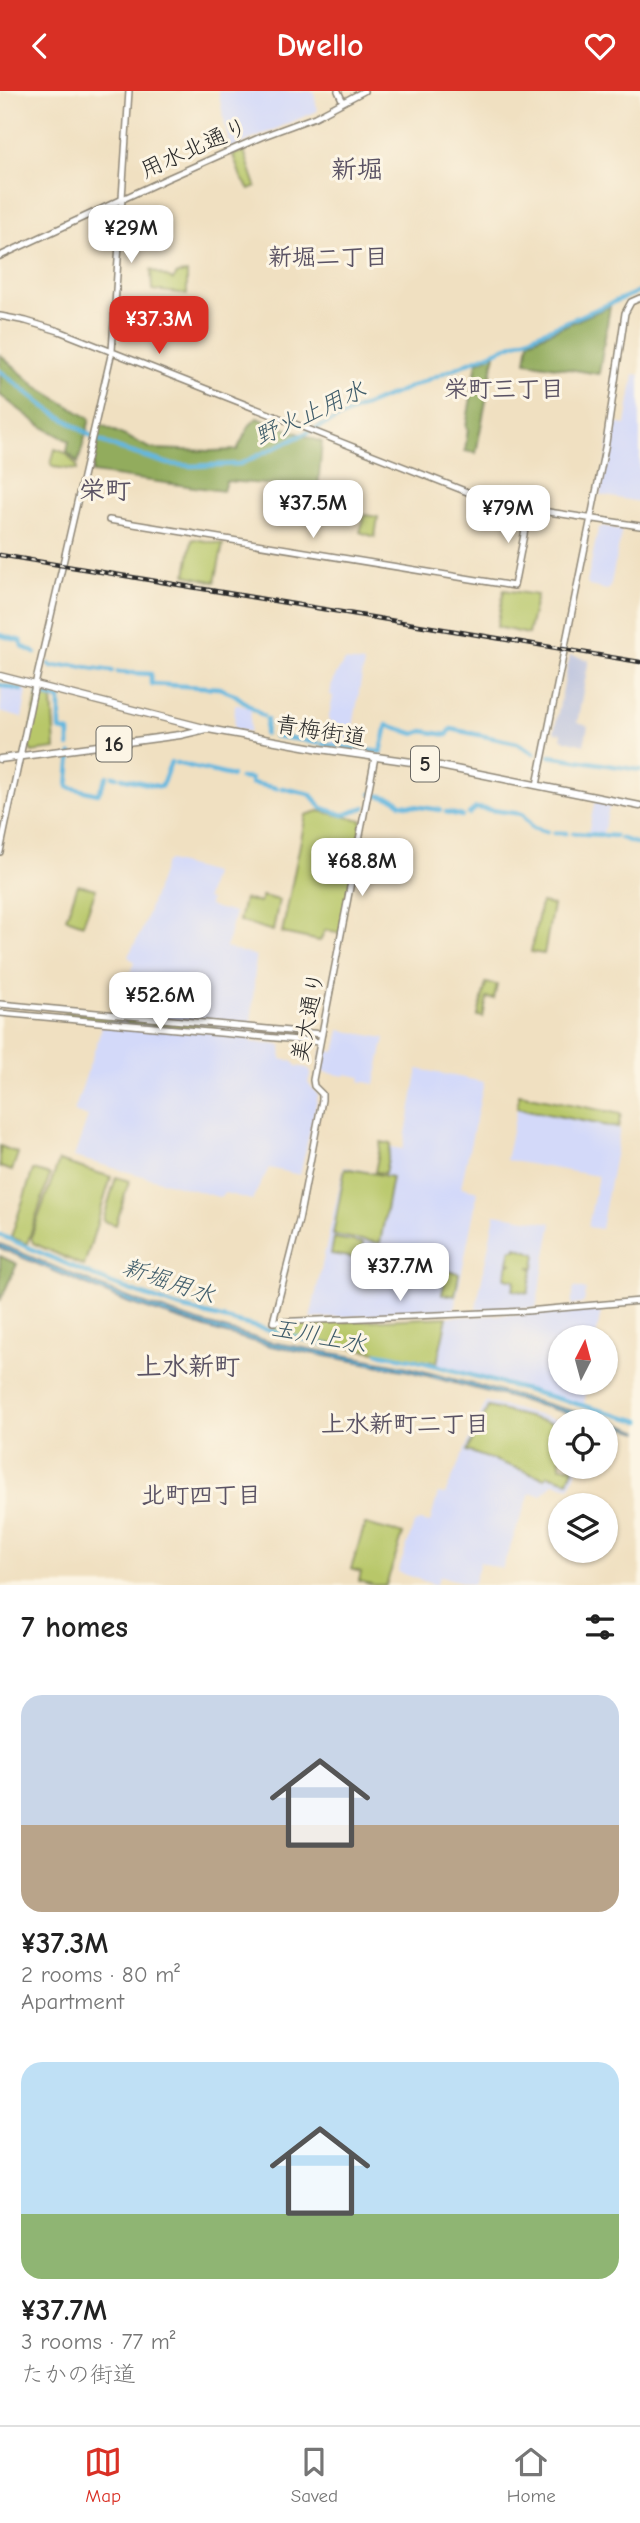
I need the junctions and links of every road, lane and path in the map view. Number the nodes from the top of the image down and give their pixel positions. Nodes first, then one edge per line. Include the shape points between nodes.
1 (130, 91) edge
2 (338, 91) edge
3 (363, 91) edge
4 (343, 102) junction
5 (123, 198) junction
6 (0, 256) edge
7 (640, 297) edge
8 (0, 316) edge
9 (112, 351) junction
10 (529, 509) junction
11 (590, 518) junction
12 (109, 520) dead end
13 (640, 526) edge
14 (0, 677) edge
15 (35, 685) junction
16 (208, 729) junction
17 (20, 756) junction
18 (375, 757) junction
19 (0, 759) edge
20 (537, 785) junction
21 (640, 806) edge
22 (0, 852) edge
23 (0, 1004) edge
24 (0, 1013) edge
25 (122, 1015) junction
26 (122, 1024) junction
27 (322, 1034) junction
28 (320, 1042) junction
29 (640, 1301) edge

1 - 5 street
2 - 4 street
3 - 4 street, 用水北通り
4 - 5 street, 用水北通り
5 - 6 street, 用水北通り
5 - 9 street
7 - 11 street via 625,313
8 - 9 street
9 - 10 street via 480,497
9 - 15 street
10 - 11 street
10 - 12 street via 514,586
11 - 13 street
11 - 20 street
14 - 15 main road, 青梅街道 / 5
15 - 16 main road, 青梅街道 / 5
15 - 17 street
16 - 17 main road, 16
16 - 18 main road, 青梅街道 / 5
17 - 19 main road, 16
17 - 22 street
18 - 20 main road, 青梅街道 / 5
18 - 27 street, 美大通り
20 - 21 main road, 青梅街道 / 5
23 - 25 street
24 - 26 street
25 - 26 street
25 - 27 street
26 - 28 street
27 - 28 street, 美大通り
28 - 29 street, 美大通り via 313,1083 322,1100 273,1322 527,1311

